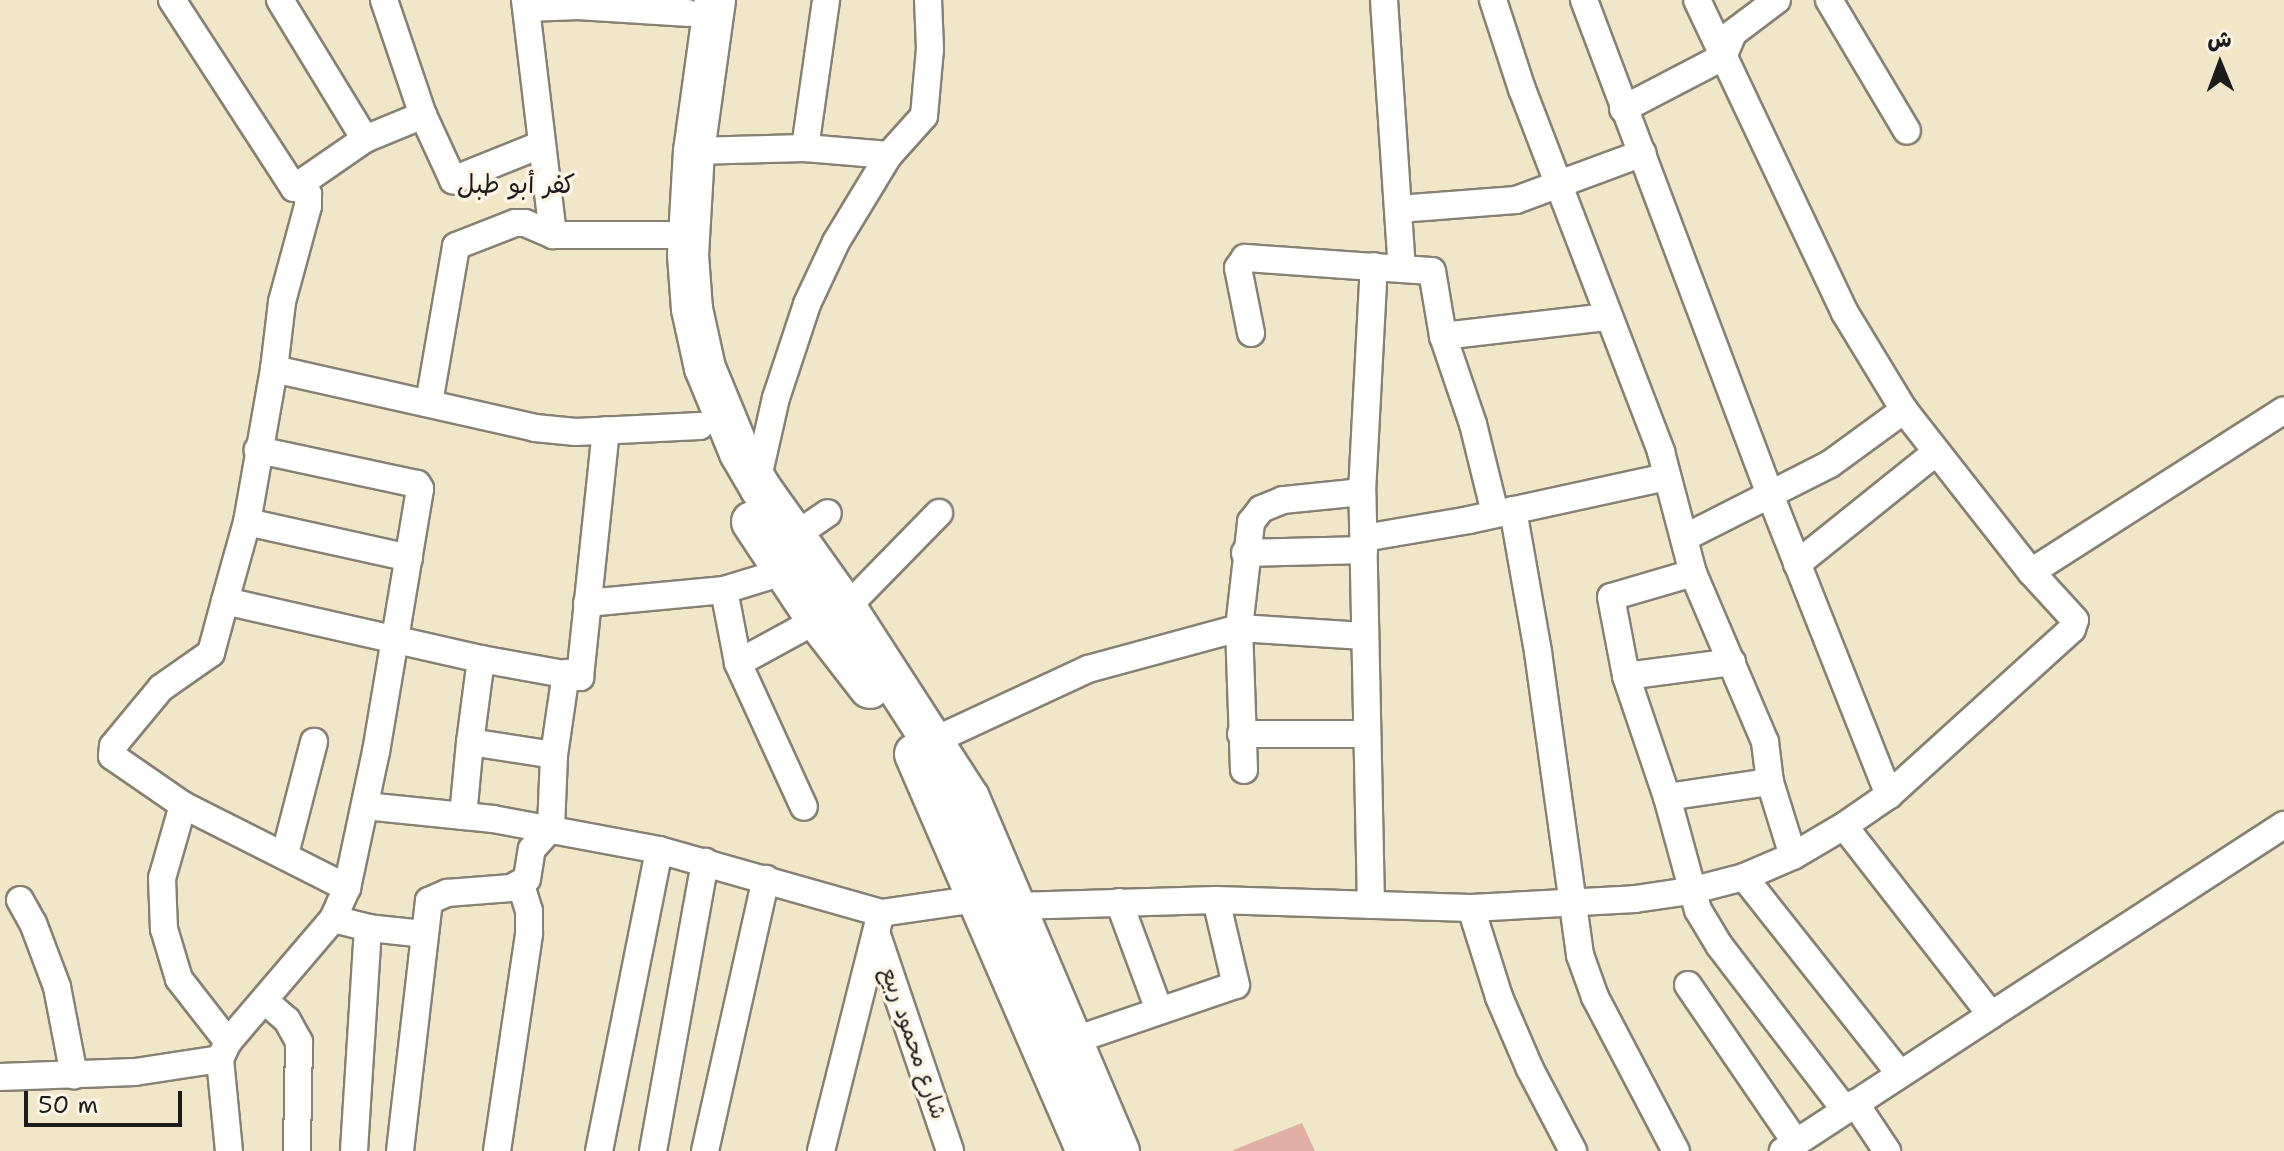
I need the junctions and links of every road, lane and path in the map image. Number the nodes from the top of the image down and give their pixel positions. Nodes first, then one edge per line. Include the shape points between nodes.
1 (172, 0) edge
2 (280, 0) edge
3 (384, 0) edge
4 (826, 0) edge
5 (928, 0) edge
6 (1384, 0) edge
7 (1493, 0) edge
8 (1584, 0) edge
9 (1697, 0) edge
10 (1777, 0) edge
11 (1829, 0) edge
12 (526, 4) edge
13 (698, 4) edge
14 (1723, 57) junction
15 (1623, 109) junction
16 (423, 115) junction
17 (1907, 131) dead end
18 (365, 139) junction
19 (540, 145) junction
20 (805, 148) junction
21 (694, 151) junction
22 (1643, 153) junction
23 (889, 155) junction
24 (302, 184) junction
25 (1559, 186) junction
26 (1399, 209) junction
27 (553, 235) junction
28 (667, 235) junction
29 (1374, 266) junction
30 (1402, 268) junction
31 (1608, 317) junction
32 (1251, 333) dead end
33 (1443, 336) junction
34 (274, 369) junction
35 (429, 403) junction
36 (1904, 410) junction
37 (2284, 410) edge
38 (700, 426) junction
39 (606, 430) junction
40 (258, 450) junction
41 (1935, 453) junction
42 (1667, 477) junction
43 (757, 482) junction
44 (1362, 492) junction
45 (1771, 497) junction
46 (1504, 512) junction
47 (828, 513) dead end
48 (939, 513) dead end
49 (247, 522) junction
50 (1684, 538) junction
51 (1364, 544) junction
52 (1245, 553) junction
53 (788, 554) junction
54 (409, 558) junction
55 (1797, 564) junction
56 (2031, 572) junction
57 (1693, 573) junction
58 (724, 590) junction
59 (225, 601) junction
60 (587, 603) junction
61 (832, 614) junction
62 (1239, 628) junction
63 (1364, 636) junction
64 (394, 639) junction
65 (481, 659) junction
66 (1732, 662) junction
67 (738, 663) junction
68 (566, 673) junction
69 (1626, 676) junction
70 (1241, 734) junction
71 (1365, 734) junction
72 (933, 741) junction
73 (314, 742) dead end
74 (470, 742) junction
75 (554, 755) junction
76 (1244, 770) dead end
77 (1770, 782) junction
78 (1889, 795) junction
79 (1667, 797) junction
80 (183, 805) junction
81 (365, 806) junction
82 (804, 807) dead end
83 (463, 816) junction
84 (2284, 825) edge
85 (1844, 826) junction
86 (551, 828) junction
87 (659, 850) junction
88 (285, 854) junction
89 (1793, 856) junction
90 (705, 862) junction
91 (1744, 877) junction
92 (766, 879) junction
93 (521, 885) junction
94 (347, 888) junction
95 (1690, 891) junction
96 (20, 900) dead end
97 (1216, 900) junction
98 (997, 902) junction
99 (1119, 902) junction
100 (1572, 902) junction
101 (1371, 905) junction
102 (1471, 908) junction
103 (333, 919) junction
104 (879, 924) junction
105 (368, 928) junction
106 (425, 934) junction
107 (1688, 985) dead end
108 (265, 1001) junction
109 (1159, 1010) junction
110 (1991, 1015) junction
111 (1072, 1041) junction
112 (224, 1051) junction
113 (1900, 1074) junction
114 (74, 1075) junction
115 (0, 1077) edge
116 (1850, 1106) junction
117 (1790, 1147) edge
118 (229, 1151) edge
119 (297, 1151) edge
120 (354, 1151) edge
121 (400, 1151) edge
122 (497, 1151) edge
123 (599, 1151) edge
124 (653, 1151) edge
125 (705, 1151) edge
126 (821, 1151) edge
127 (950, 1151) edge
128 (1087, 1151) edge
129 (1119, 1151) edge
130 (1573, 1151) edge
131 (1676, 1151) edge
132 (1887, 1151) edge

1 - 24 street via 292,187
2 - 18 street
3 - 16 street
4 - 20 street
5 - 23 street via 924,116
6 - 26 street
7 - 25 street
8 - 15 street
9 - 14 street
10 - 14 street via 1733,33
11 - 17 street
12 - 13 street
12 - 19 street
13 - 21 main road
13 - 28 main road
14 - 15 street
14 - 36 street via 1845,313
15 - 22 street
16 - 18 street
16 - 19 street via 453,180
18 - 24 street
19 - 27 street
20 - 21 street
20 - 23 street
21 - 43 main road via 688,255 692,309 705,368
22 - 25 street
22 - 45 street
23 - 43 street via 836,242 807,304 776,398
24 - 34 street via 308,206 282,302
25 - 26 street via 1486,205
25 - 31 street
26 - 30 street
27 - 28 street
27 - 35 street via 515,223 456,246
28 - 38 main road via 667,283
29 - 30 street
29 - 32 street via 1243,259 1238,268
29 - 44 street
30 - 33 street via 1432,271
31 - 33 street
31 - 42 street
33 - 46 street
34 - 35 street
34 - 40 street
35 - 39 street via 535,428
36 - 41 street
36 - 45 street via 1830,464
37 - 56 street
38 - 39 street
38 - 53 main road via 731,487
39 - 60 street
40 - 49 street
40 - 54 street via 419,485
41 - 55 street
41 - 56 street
42 - 46 street
42 - 50 street
43 - 53 main road
44 - 51 street
44 - 52 street via 1283,500 1261,509 1247,531
45 - 50 street
45 - 55 street
46 - 51 street
46 - 100 street via 1538,652
47 - 53 street
48 - 61 street
49 - 54 street
49 - 59 street
50 - 57 street
51 - 52 street
51 - 63 street
52 - 62 street
53 - 58 street
53 - 61 main road
54 - 64 street
55 - 78 street
56 - 78 street via 2073,616 2072,629
57 - 66 street
57 - 69 street via 1611,597
58 - 60 street
58 - 67 street
59 - 64 street
59 - 80 street via 211,653 161,688 111,750 114,758
60 - 68 street via 582,676
61 - 67 street
61 - 72 main road
61 - 98 main road
62 - 63 street
62 - 70 street
62 - 72 street via 1088,669
63 - 71 street
64 - 65 street
64 - 81 street
65 - 68 street
65 - 74 street
66 - 69 street
66 - 77 street via 1765,742
67 - 82 street
68 - 75 street
69 - 79 street
70 - 71 street
70 - 76 street
71 - 101 street
72 - 98 main road via 969,798
73 - 88 street
74 - 75 street
74 - 83 street
75 - 86 street
77 - 79 street
77 - 89 street
78 - 85 street
79 - 95 street
80 - 88 street
80 - 112 street via 162,878 166,941 179,979
81 - 83 street
81 - 94 street
83 - 86 street
84 - 110 street
85 - 89 street
85 - 110 street
86 - 87 street
86 - 93 street via 532,849
87 - 90 street
87 - 123 street
88 - 94 street
89 - 91 street
90 - 92 street
90 - 124 street
91 - 95 street
91 - 113 street
92 - 104 street
92 - 125 street
93 - 106 street via 434,896
93 - 122 street via 529,933
94 - 103 street
95 - 100 street
95 - 116 street via 1719,945
96 - 114 street via 57,987
97 - 99 street
97 - 101 street
97 - 109 street via 1237,984
98 - 99 street
98 - 104 street
98 - 111 main road
98 - 128 main road
99 - 109 street
100 - 102 street
100 - 131 street via 1580,955 1595,997
101 - 102 street
102 - 130 street via 1499,997
103 - 105 street
103 - 108 street
104 - 126 street
104 - 127 street, شارع محمود ربيع
105 - 106 street
105 - 120 street
106 - 121 street
107 - 117 street
108 - 112 street
108 - 119 street via 287,1020 299,1042
109 - 111 street
110 - 113 street
111 - 129 main road
112 - 114 street via 135,1072
112 - 118 street
113 - 116 street
114 - 115 street
116 - 117 street
116 - 132 street

